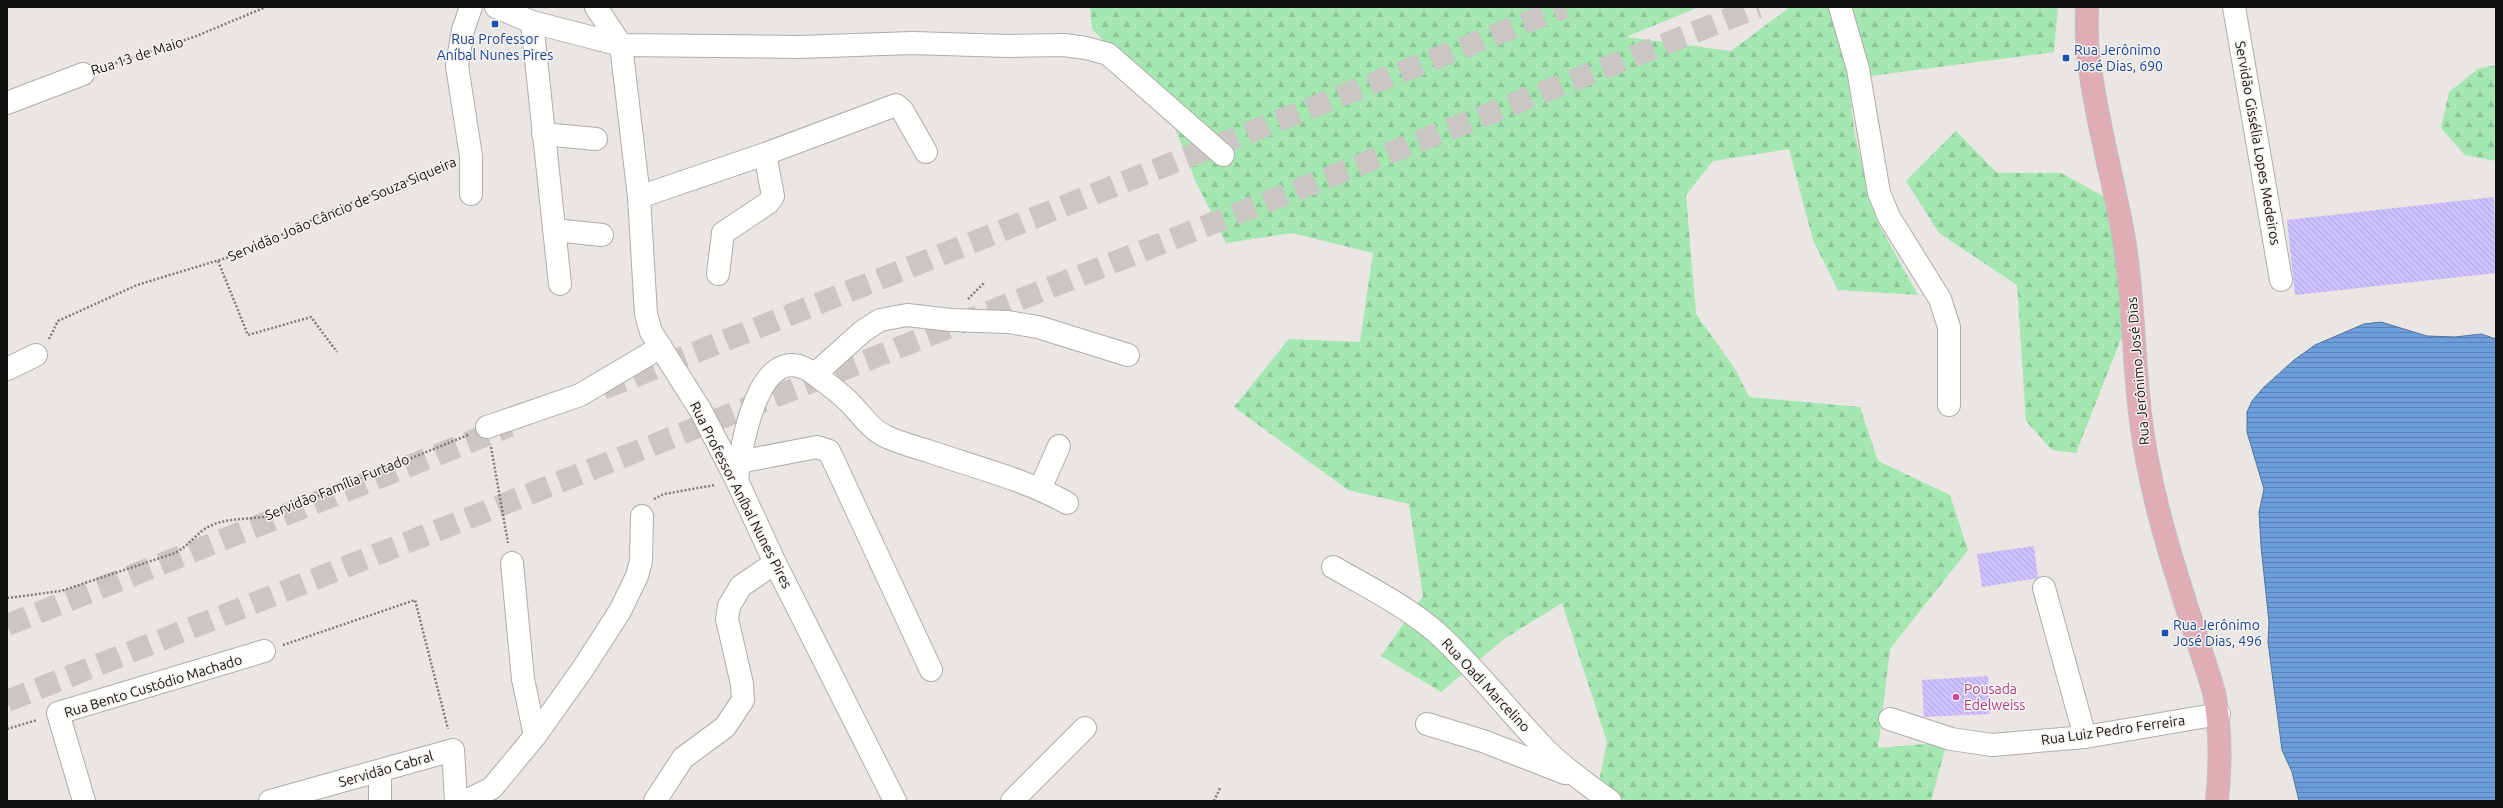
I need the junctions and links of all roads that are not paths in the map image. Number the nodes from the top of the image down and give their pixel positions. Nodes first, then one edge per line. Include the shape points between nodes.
1 (471, 7) edge
2 (496, 7) edge
3 (596, 7) edge
4 (1840, 7) edge
5 (2087, 7) edge
6 (2234, 7) edge
7 (532, 22) junction
8 (621, 45) junction
9 (83, 74) road end
10 (7, 103) edge
11 (543, 134) junction
12 (596, 139) dead end
13 (926, 152) dead end
14 (765, 154) junction
15 (1224, 155) dead end
16 (471, 194) dead end
17 (639, 197) junction
18 (554, 230) junction
19 (602, 235) dead end
20 (718, 274) dead end
21 (2281, 280) dead end
22 (560, 284) dead end
23 (661, 348) junction
24 (36, 355) road end
25 (1128, 355) dead end
26 (7, 369) edge
27 (815, 374) junction
28 (1949, 405) dead end
29 (487, 427) tunnel mouth
30 (1059, 446) dead end
31 (738, 472) junction
32 (1040, 489) junction
33 (1067, 503) dead end
34 (642, 516) road end
35 (512, 563) road end
36 (774, 563) junction
37 (1333, 567) dead end
38 (2044, 588) dead end
39 (264, 651) road end
40 (931, 670) dead end
41 (2218, 714) junction
42 (1890, 719) dead end
43 (1427, 724) dead end
44 (1085, 728) dead end
45 (535, 736) junction
46 (2085, 737) junction
47 (380, 771) junction
48 (1579, 779) junction
49 (84, 801) edge
50 (270, 801) edge
51 (380, 801) edge
52 (456, 801) edge
53 (466, 801) edge
54 (655, 801) edge
55 (895, 801) edge
56 (1012, 801) edge
57 (1610, 801) edge
58 (2217, 801) edge

1 - 16 street via 463,30 457,66 471,156
2 - 7 street
3 - 8 street
4 - 28 street via 1858,69 1879,192 1889,217 1940,299 1949,327
5 - 41 main road, Rua Jerônimo José Dias via 2092,83 2130,278 2140,421 2167,536 2214,692
6 - 21 street, Servidão Gissélia Lopes Medeiros
7 - 8 street
7 - 11 street
8 - 15 street via 799,47 912,43 1064,45 1086,48 1108,54
8 - 17 street, Rua Professor Aníbal Nunes Pires
9 - 10 street, Rua 13 de Maio
11 - 12 street
11 - 18 street
13 - 14 street via 902,110 896,105
14 - 17 street
14 - 20 street via 773,196 768,203 723,233
17 - 23 street, Rua Professor Aníbal Nunes Pires via 646,314 651,332
18 - 19 street
18 - 22 street
23 - 29 street via 580,395
23 - 31 street, Rua Professor Aníbal Nunes Pires
24 - 26 street
25 - 27 street via 1038,327 1008,322 893,316 880,320 863,331
27 - 31 street via 799,366 786,366 767,378 760,388 746,424
27 - 32 street via 850,403 863,420 887,437
30 - 32 street
31 - 36 street, Rua Professor Aníbal Nunes Pires
31 - 40 street via 817,447 829,451
32 - 33 street
34 - 45 street via 641,561 637,576 620,611
35 - 45 street via 523,679
36 - 54 street via 741,586 729,606 727,619 742,684 743,700 725,726 683,758
36 - 55 street, Rua Professor Aníbal Nunes Pires
37 - 48 street, Rua Oadi Marcelino via 1412,614 1434,631 1466,660 1546,750
38 - 46 street
39 - 49 street, Rua Bento Custódio Machado via 58,713
41 - 46 street, Rua Luiz Pedro Ferreira
41 - 58 main road, Rua Jerônimo José Dias via 2221,755
42 - 46 street, Rua Luiz Pedro Ferreira via 1951,739 1992,745
43 - 48 street via 1483,741
44 - 56 street
45 - 53 street via 492,788
47 - 50 street, Servidão Cabral
47 - 51 street
47 - 52 street, Servidão Cabral via 453,750
48 - 57 street, Rua Oadi Marcelino

